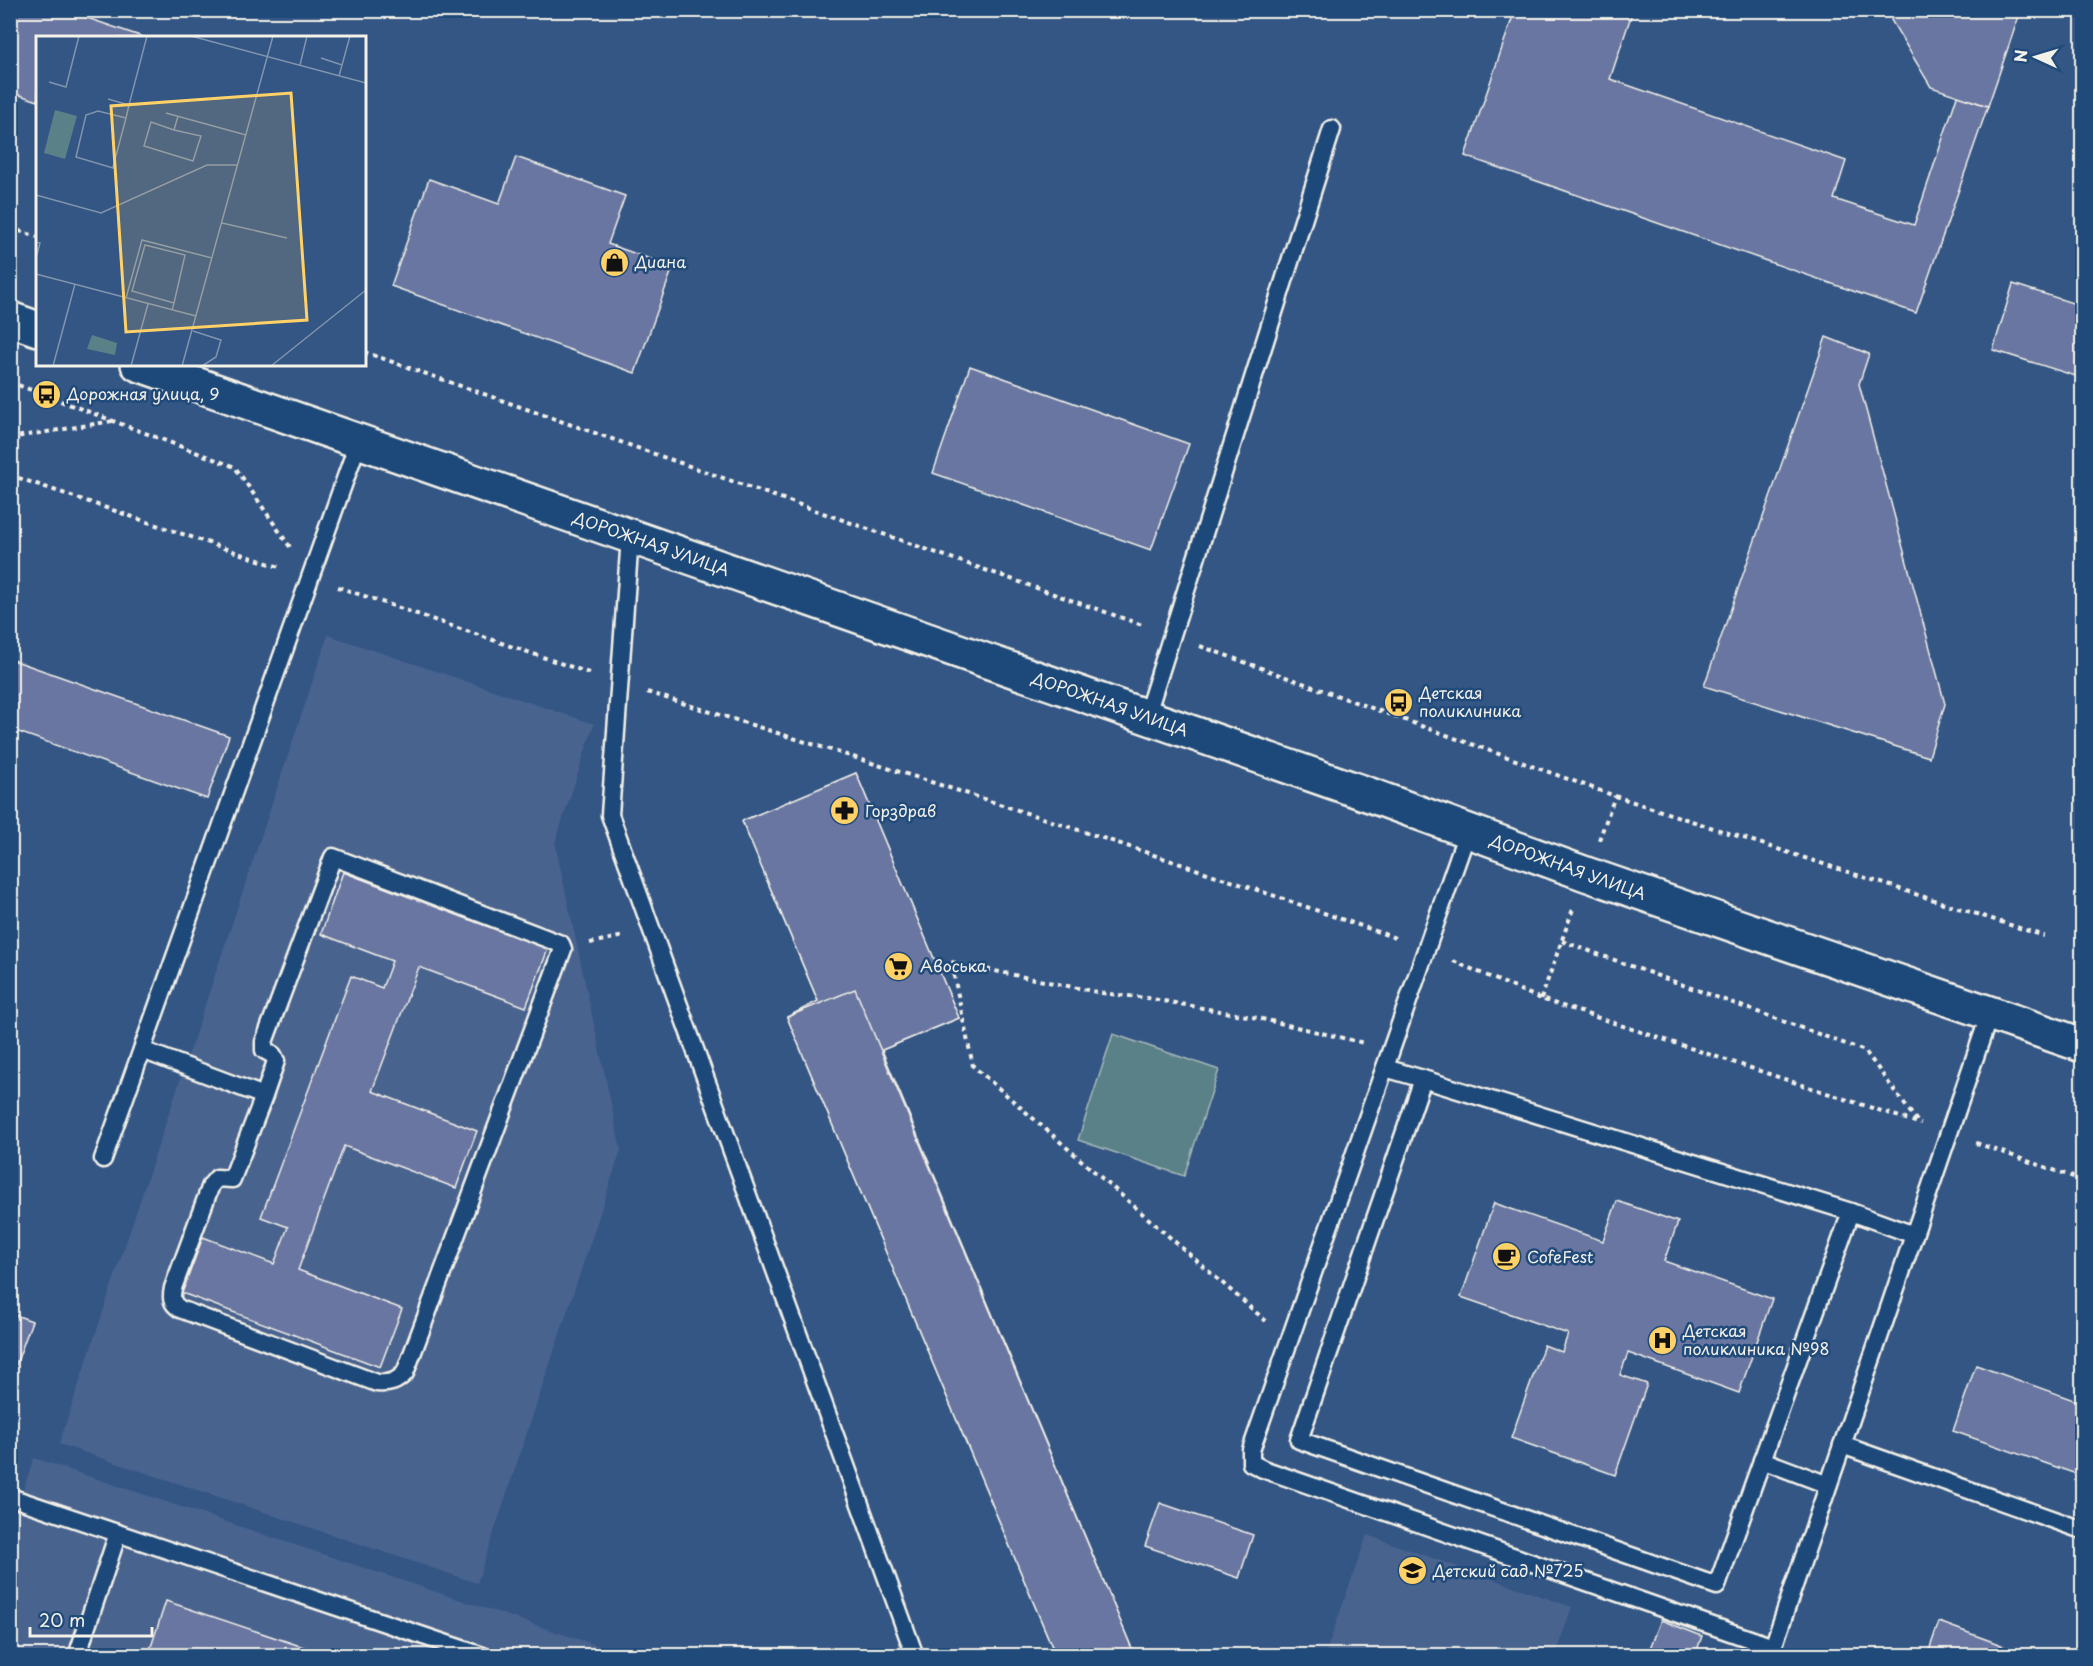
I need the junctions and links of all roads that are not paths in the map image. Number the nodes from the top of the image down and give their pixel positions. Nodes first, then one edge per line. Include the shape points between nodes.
1 (1332, 129) dead end
2 (10, 319) edge
3 (36, 328) edge
4 (144, 366) edge
5 (358, 443) junction
6 (630, 537) junction
7 (1146, 717) junction
8 (1468, 830) junction
9 (1990, 1013) junction
10 (2082, 1045) edge
11 (141, 1050) junction
12 (1385, 1068) junction
13 (1423, 1079) junction
14 (264, 1096) junction
15 (103, 1159) dead end
16 (1851, 1212) junction
17 (1914, 1235) junction
18 (1842, 1445) junction
19 (1762, 1460) junction
20 (1828, 1485) junction
21 (10, 1497) edge
22 (2082, 1530) edge
23 (118, 1533) junction
24 (1771, 1651) edge
25 (77, 1656) edge
26 (483, 1656) edge
27 (915, 1656) edge

1 - 7 lane
2 - 3 main road
4 - 5 main road, ДОРОЖНАЯ УЛИЦА
5 - 6 main road, ДОРОЖНАЯ УЛИЦА
5 - 11 lane
6 - 7 main road, ДОРОЖНАЯ УЛИЦА
6 - 27 lane via 610,815
7 - 8 main road, ДОРОЖНАЯ УЛИЦА
8 - 9 main road, ДОРОЖНАЯ УЛИЦА
8 - 12 lane
9 - 10 main road, ДОРОЖНАЯ УЛИЦА
9 - 17 lane
11 - 14 lane
11 - 15 lane
12 - 13 lane
12 - 24 lane via 1251,1450 1251,1463
13 - 16 lane
13 - 19 lane via 1299,1440 1717,1586
14 - 14 lane via 232,1179 217,1178 211,1185 171,1297 180,1309 377,1383 397,1381 405,1373 563,949 561,944 333,857 264,1042 264,1050 276,1061
16 - 17 lane
16 - 19 lane
17 - 18 lane
18 - 20 lane
18 - 22 lane
19 - 20 lane
20 - 24 lane
21 - 23 lane
23 - 25 lane
23 - 26 lane

